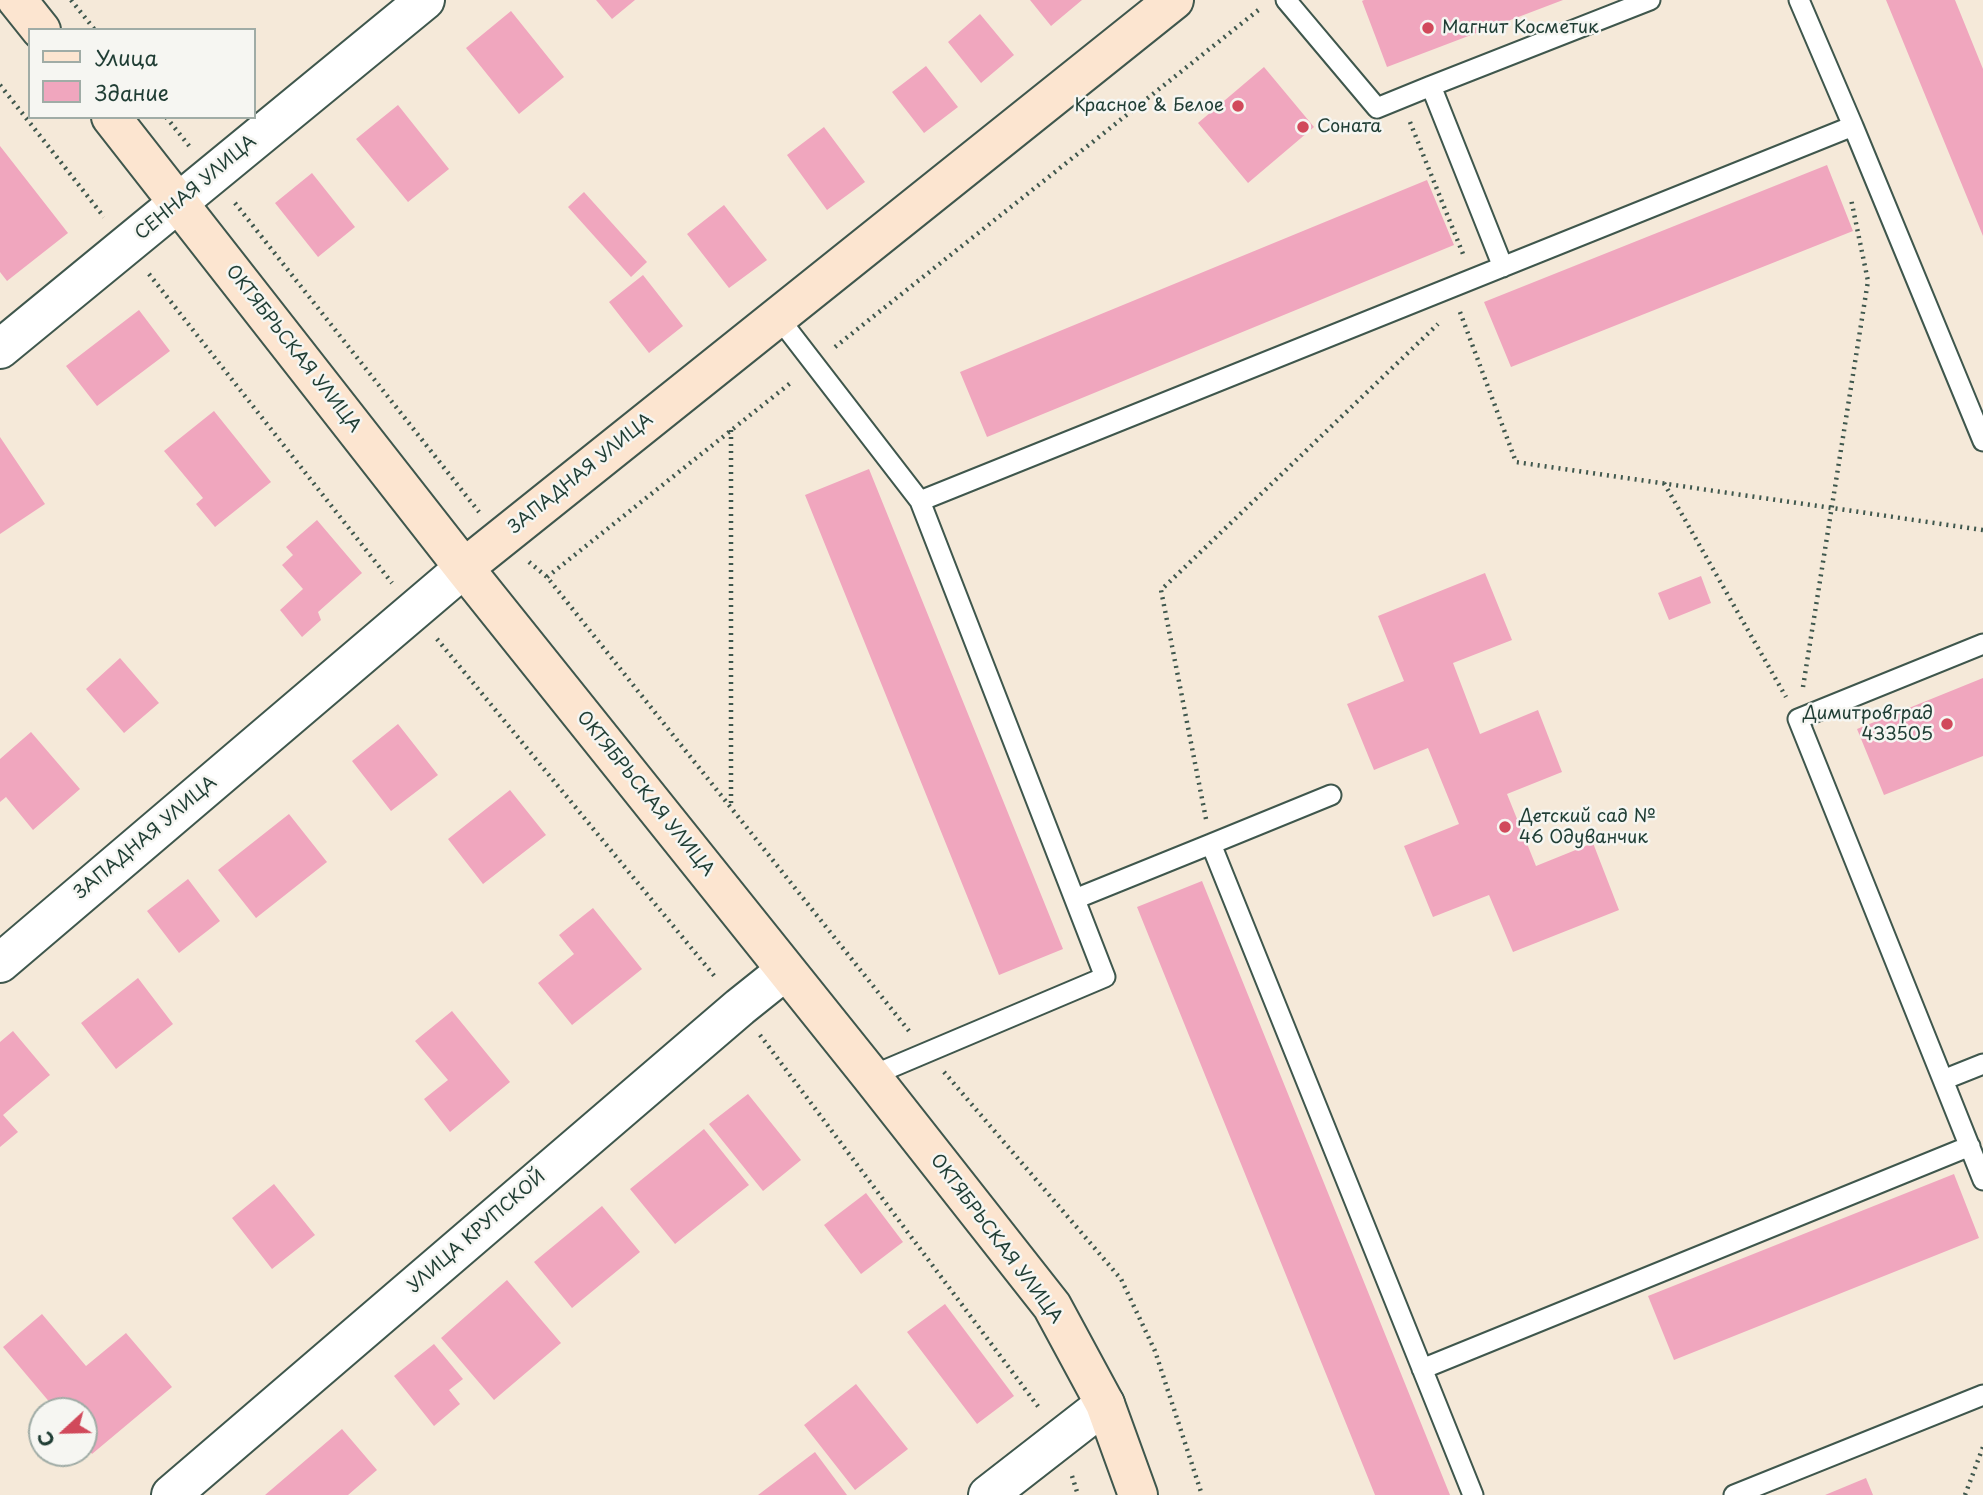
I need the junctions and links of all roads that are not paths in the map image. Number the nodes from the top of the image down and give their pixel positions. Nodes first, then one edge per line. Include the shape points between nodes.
1 (17, 0) edge
2 (425, 0) edge
3 (1174, 0) edge
4 (1286, 0) edge
5 (1650, 0) edge
6 (1799, 0) edge
7 (39, 28) edge
8 (1431, 86) junction
9 (113, 119) edge
10 (1853, 127) junction
11 (179, 203) junction
12 (1503, 267) junction
13 (778, 317) junction
14 (0, 349) edge
15 (1983, 441) edge
16 (920, 501) junction
17 (464, 568) junction
18 (1983, 644) edge
19 (1331, 795) dead end
20 (1211, 844) junction
21 (1075, 899) junction
22 (0, 963) edge
23 (785, 971) junction
24 (1983, 1064) edge
25 (871, 1076) junction
26 (1943, 1080) junction
27 (1970, 1146) junction
28 (1983, 1180) edge
29 (1422, 1369) junction
30 (1983, 1395) edge
31 (1105, 1404) junction
32 (170, 1495) edge
33 (988, 1495) edge
34 (1138, 1495) edge
35 (1473, 1495) edge
36 (1734, 1495) edge

1 - 7 main road
2 - 11 street, СЕННАЯ УЛИЦА
3 - 13 main road, ЗАПАДНАЯ УЛИЦА
4 - 8 lane via 1377,108
5 - 8 lane
6 - 10 lane
8 - 12 lane
9 - 11 main road, ОКТЯБРЬСКАЯ УЛИЦА
10 - 12 lane
10 - 15 lane
11 - 14 street, СЕННАЯ УЛИЦА
11 - 17 main road, ОКТЯБРЬСКАЯ УЛИЦА
12 - 16 lane via 1473,279 1454,297
13 - 16 lane
13 - 17 main road, ЗАПАДНАЯ УЛИЦА
16 - 21 lane
17 - 22 street, ЗАПАДНАЯ УЛИЦА
17 - 23 main road, ОКТЯБРЬСКАЯ УЛИЦА
18 - 26 lane via 1798,719
19 - 20 lane
20 - 21 lane
20 - 29 lane
21 - 25 lane via 1105,977
23 - 25 main road, ОКТЯБРЬСКАЯ УЛИЦА
23 - 32 street, УЛИЦА КРУПСКОЙ
24 - 26 lane
25 - 31 main road, ОКТЯБРЬСКАЯ УЛИЦА via 1052,1306
26 - 27 lane
27 - 28 lane
27 - 29 lane
29 - 35 lane
30 - 36 lane
31 - 33 street
31 - 34 main road, ОКТЯБРЬСКАЯ УЛИЦА

